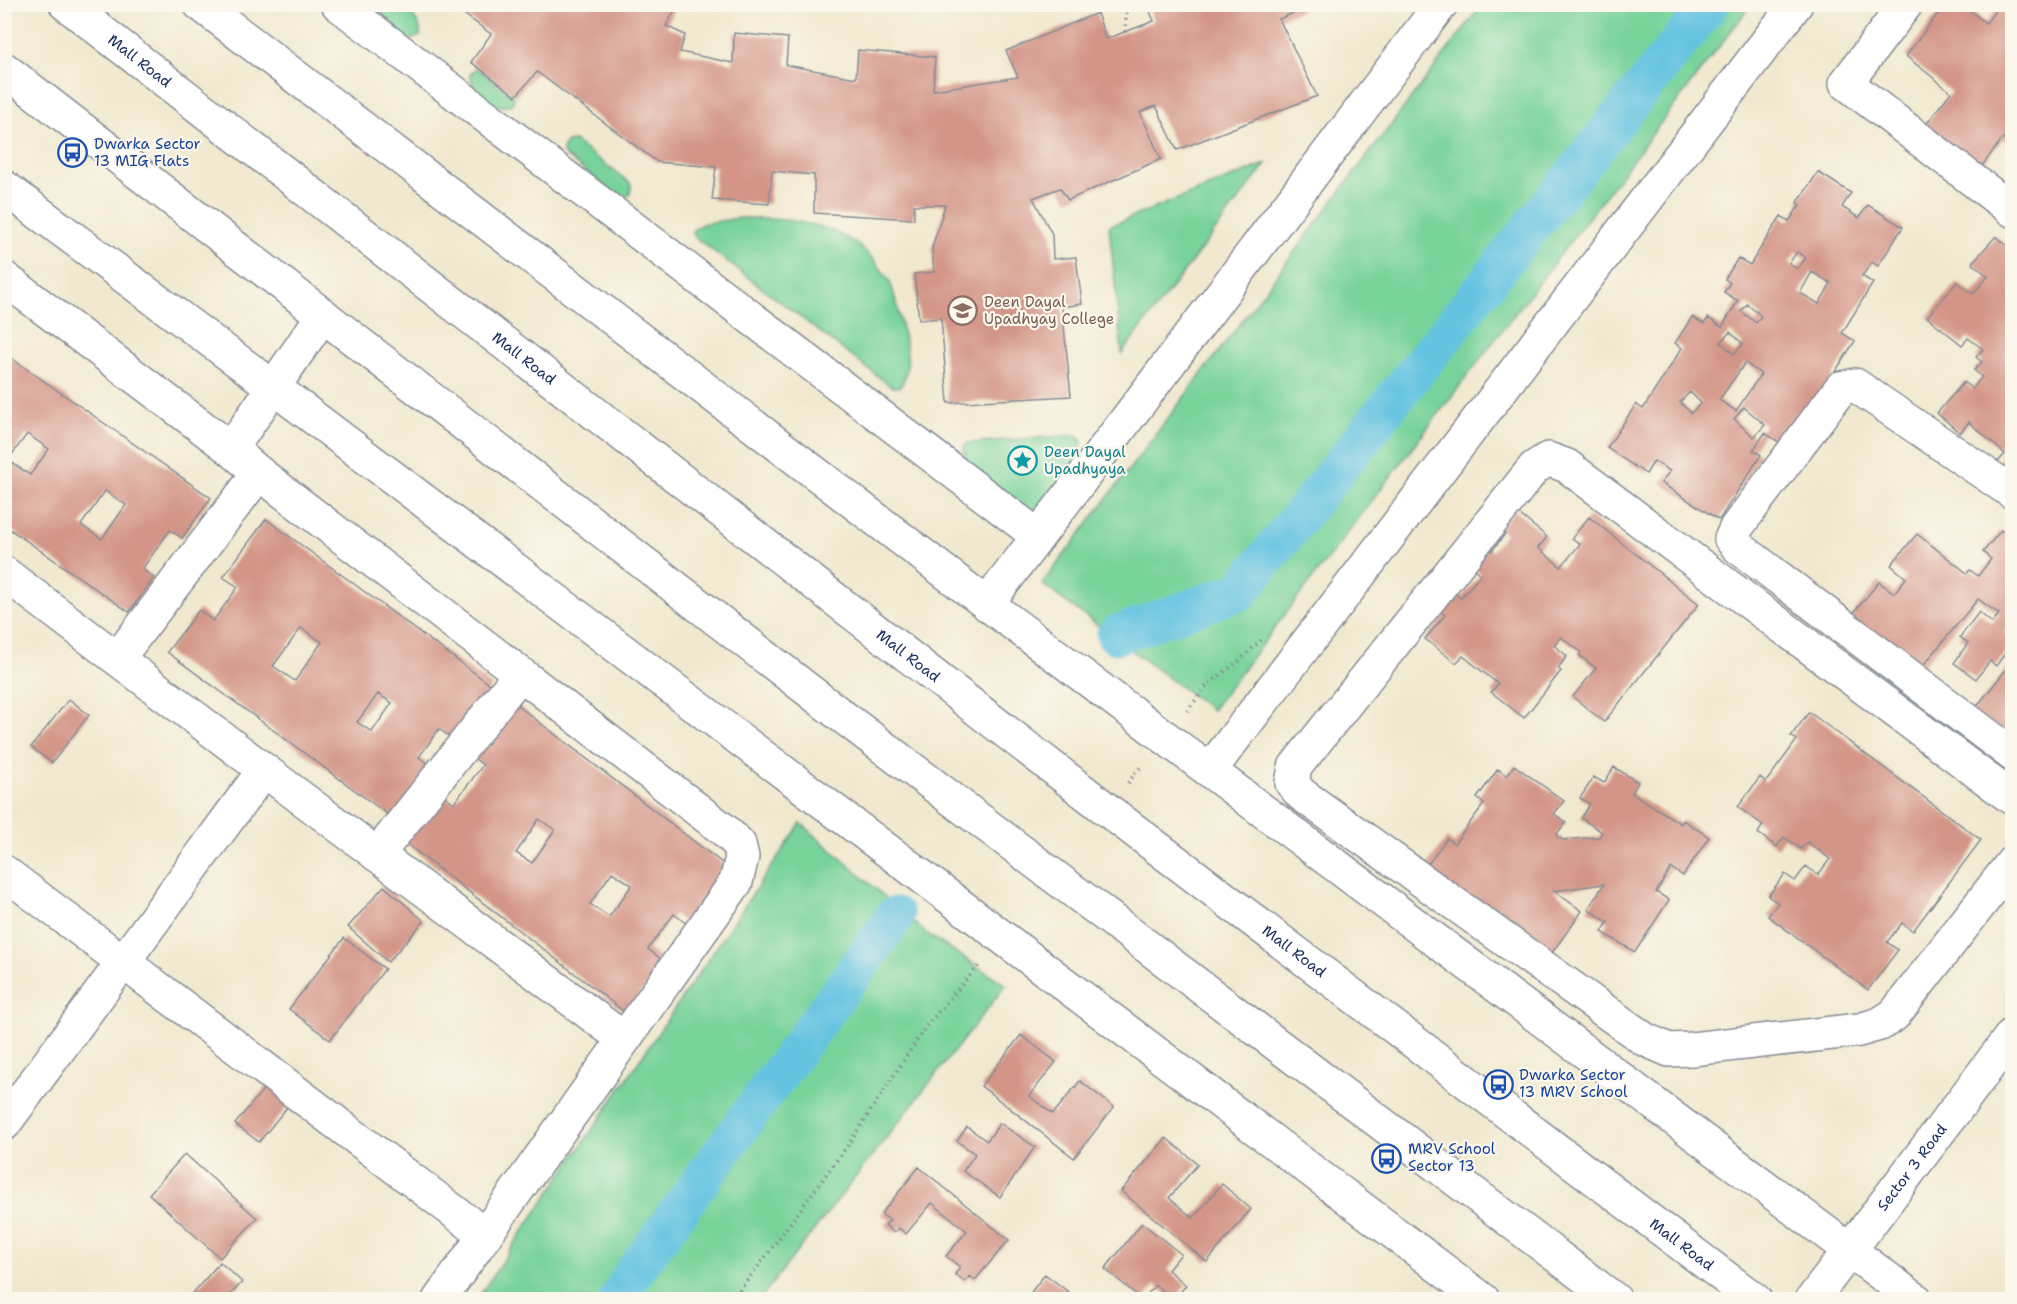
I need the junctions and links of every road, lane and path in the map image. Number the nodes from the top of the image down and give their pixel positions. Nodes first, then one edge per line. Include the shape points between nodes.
1 (66, 4) edge
2 (200, 4) edge
3 (338, 4) edge
4 (1127, 4) edge
5 (1441, 4) edge
6 (1796, 4) edge
7 (1906, 4) edge
8 (1125, 32) dead end
9 (4, 69) edge
10 (4, 187) edge
11 (2013, 210) edge
12 (4, 278) edge
13 (323, 315) junction
14 (273, 387) junction
15 (231, 449) junction
16 (259, 473) junction
17 (2013, 492) edge
18 (1038, 536) junction
19 (4, 573) edge
20 (987, 604) junction
21 (118, 658) junction
22 (520, 674) junction
23 (1165, 737) junction
24 (2013, 754) edge
25 (264, 770) junction
26 (1210, 770) junction
27 (2013, 798) edge
28 (1106, 809) junction
29 (377, 855) junction
30 (2013, 863) edge
31 (4, 873) edge
32 (1002, 937) junction
33 (122, 962) junction
34 (2013, 1035) edge
35 (624, 1039) junction
36 (4, 1124) edge
37 (485, 1235) junction
38 (1849, 1249) junction
39 (438, 1299) edge
40 (732, 1299) edge
41 (1483, 1299) edge
42 (1615, 1299) edge
43 (1755, 1299) edge
44 (1812, 1299) edge
45 (1916, 1299) edge

1 - 28 street, Mall Road
2 - 20 street
3 - 18 street
4 - 8 path
5 - 18 street
6 - 26 street
7 - 11 street via 1846,83
9 - 13 street
10 - 14 street
12 - 15 street
13 - 14 street
13 - 42 street via 825,703
14 - 15 street
14 - 32 street
15 - 16 street
16 - 21 street
16 - 22 street
17 - 24 street via 1855,385 1841,388 1731,539
18 - 20 street
19 - 21 street
20 - 23 street
21 - 25 street
22 - 29 street
22 - 35 street via 739,844 742,857 735,882
23 - 26 street
23 - 28 path
25 - 29 street
25 - 33 street
26 - 38 street
27 - 30 street via 1568,466 1548,459 1534,468 1295,767 1292,783 1301,795 1644,1039 1668,1050 1859,1030 1880,1024 1894,1015
28 - 43 street, Mall Road
29 - 35 street
31 - 33 street
32 - 40 path via 927,1025 848,1145
32 - 41 street
33 - 36 street
33 - 37 street
34 - 38 street, Sector 3 Road
35 - 37 street
37 - 39 street
38 - 44 street, Sector 3 Road
38 - 45 street

